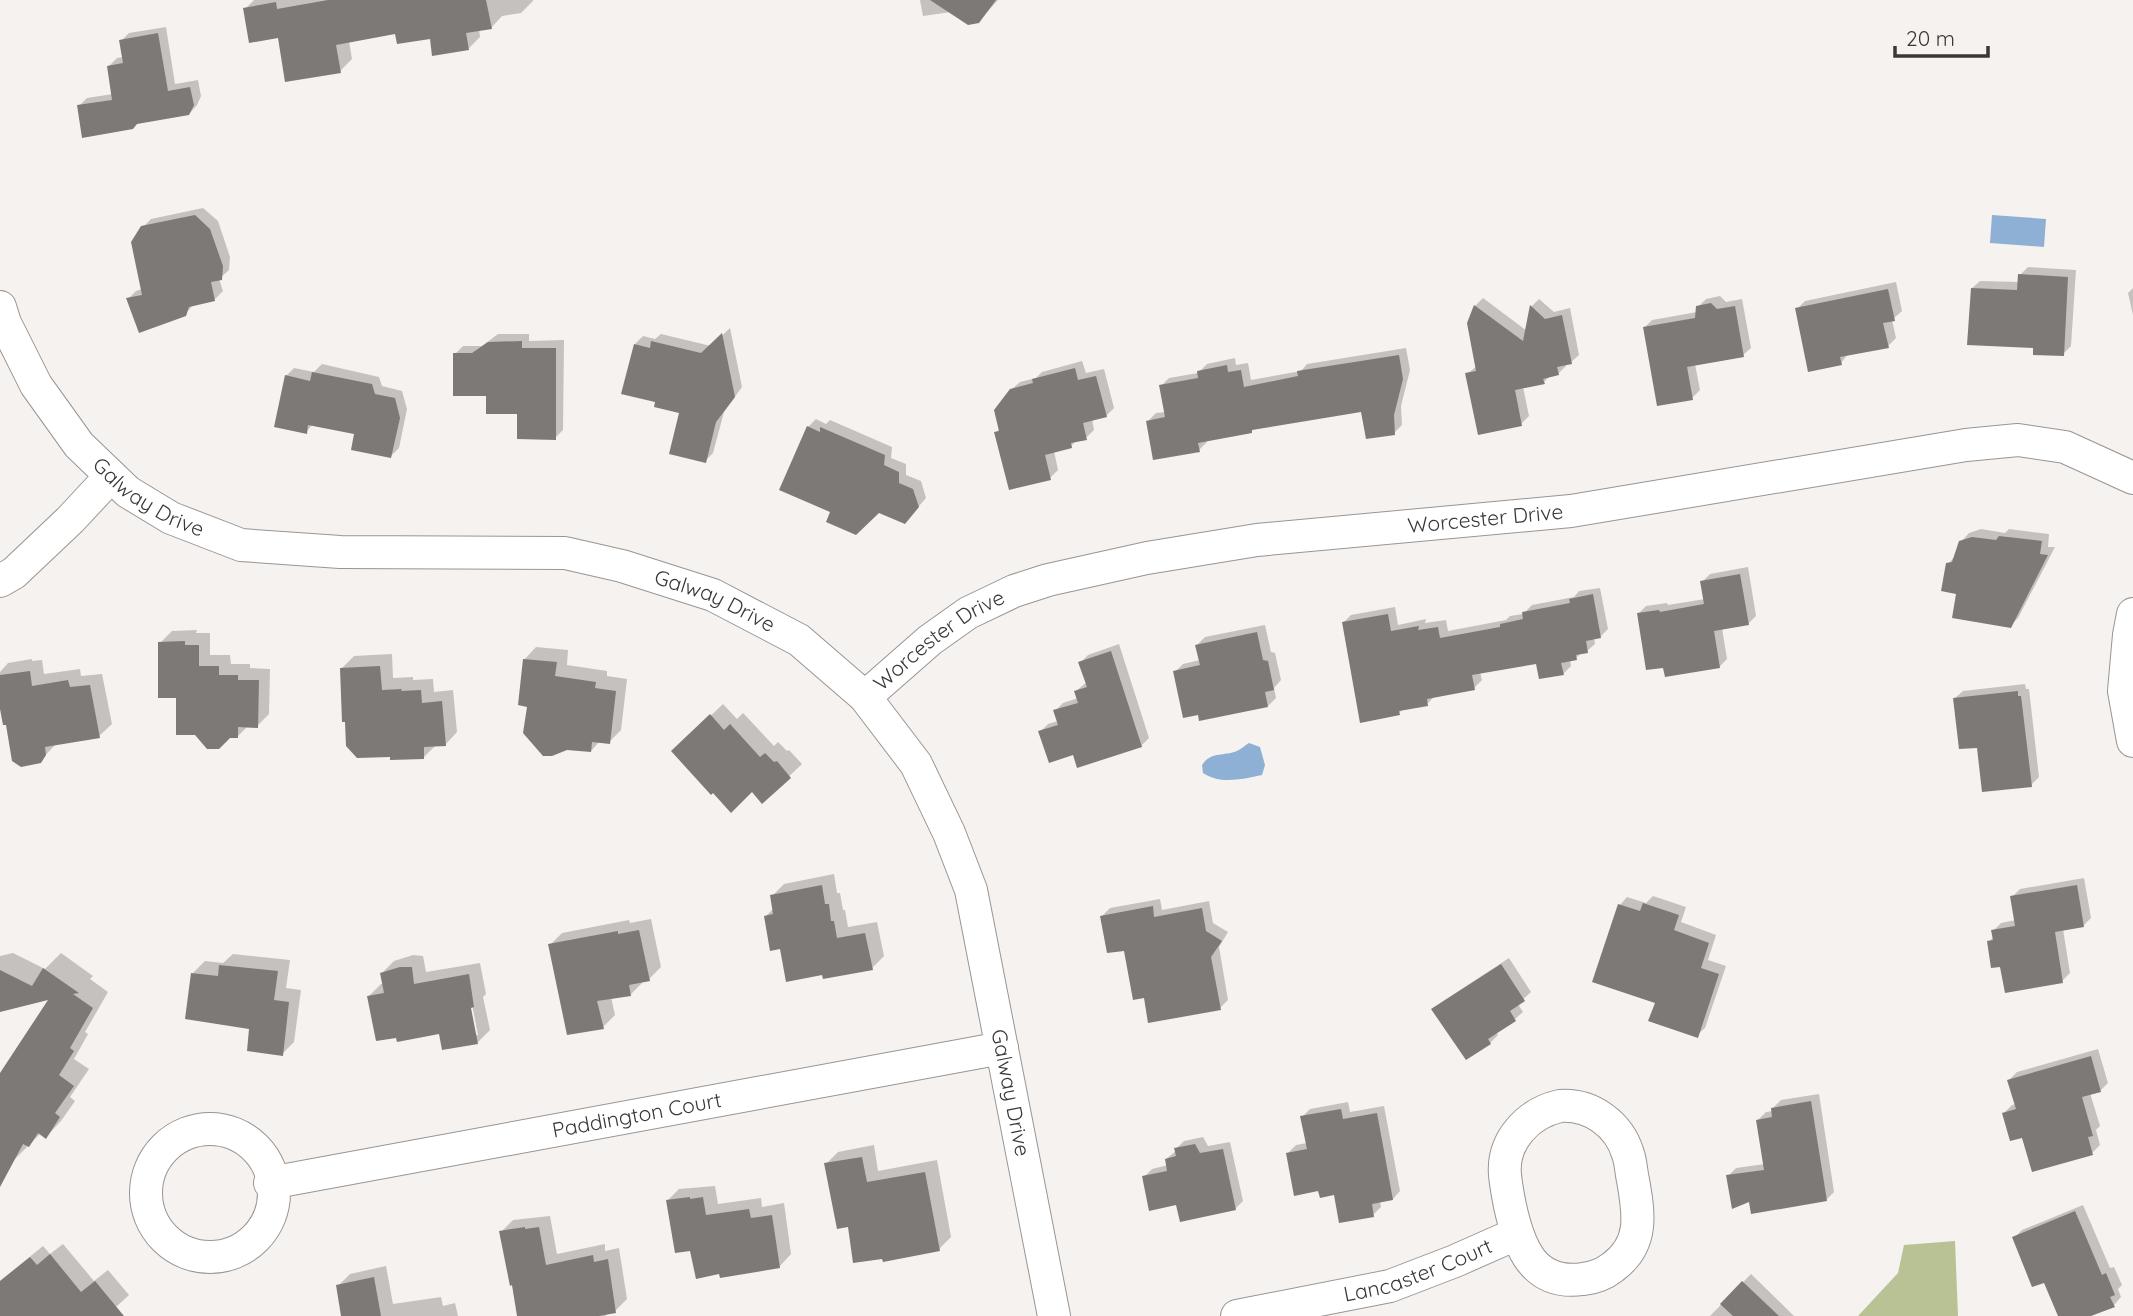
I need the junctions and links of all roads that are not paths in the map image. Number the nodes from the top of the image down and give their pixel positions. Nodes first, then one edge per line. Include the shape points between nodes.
1 (0, 307) edge
2 (111, 476) junction
3 (2133, 478) edge
4 (0, 580) edge
5 (2133, 614) edge
6 (865, 697) junction
7 (2133, 741) edge
8 (1002, 1048) junction
9 (270, 1183) junction
10 (1516, 1234) junction
11 (1054, 1316) edge
12 (1237, 1316) edge

1 - 2 street, Galway Drive via 36,385 79,445
2 - 4 street via 61,529 14,573
2 - 6 street, Galway Drive via 171,518 241,545 340,552 565,552 622,566 713,595 799,640
3 - 6 street, Worcester Drive via 2065,447 2018,440 1571,511 1257,540 1147,558 1048,580 968,613
5 - 7 street via 2124,691
6 - 8 street, Galway Drive via 916,764 949,833 971,890
8 - 9 street, Paddington Court
8 - 11 street, Galway Drive
9 - 9 street via 268,1163 256,1147 221,1129 201,1129 182,1135 159,1154 146,1181 146,1204 154,1225 168,1242 187,1254 232,1254 251,1243 265,1226 273,1205
10 - 10 street, Lancaster Court via 1535,1265 1565,1279 1600,1275 1625,1258 1637,1231 1637,1199 1625,1145 1599,1115 1578,1107 1560,1107 1531,1117 1517,1132 1505,1174
10 - 12 street, Lancaster Court via 1390,1286

